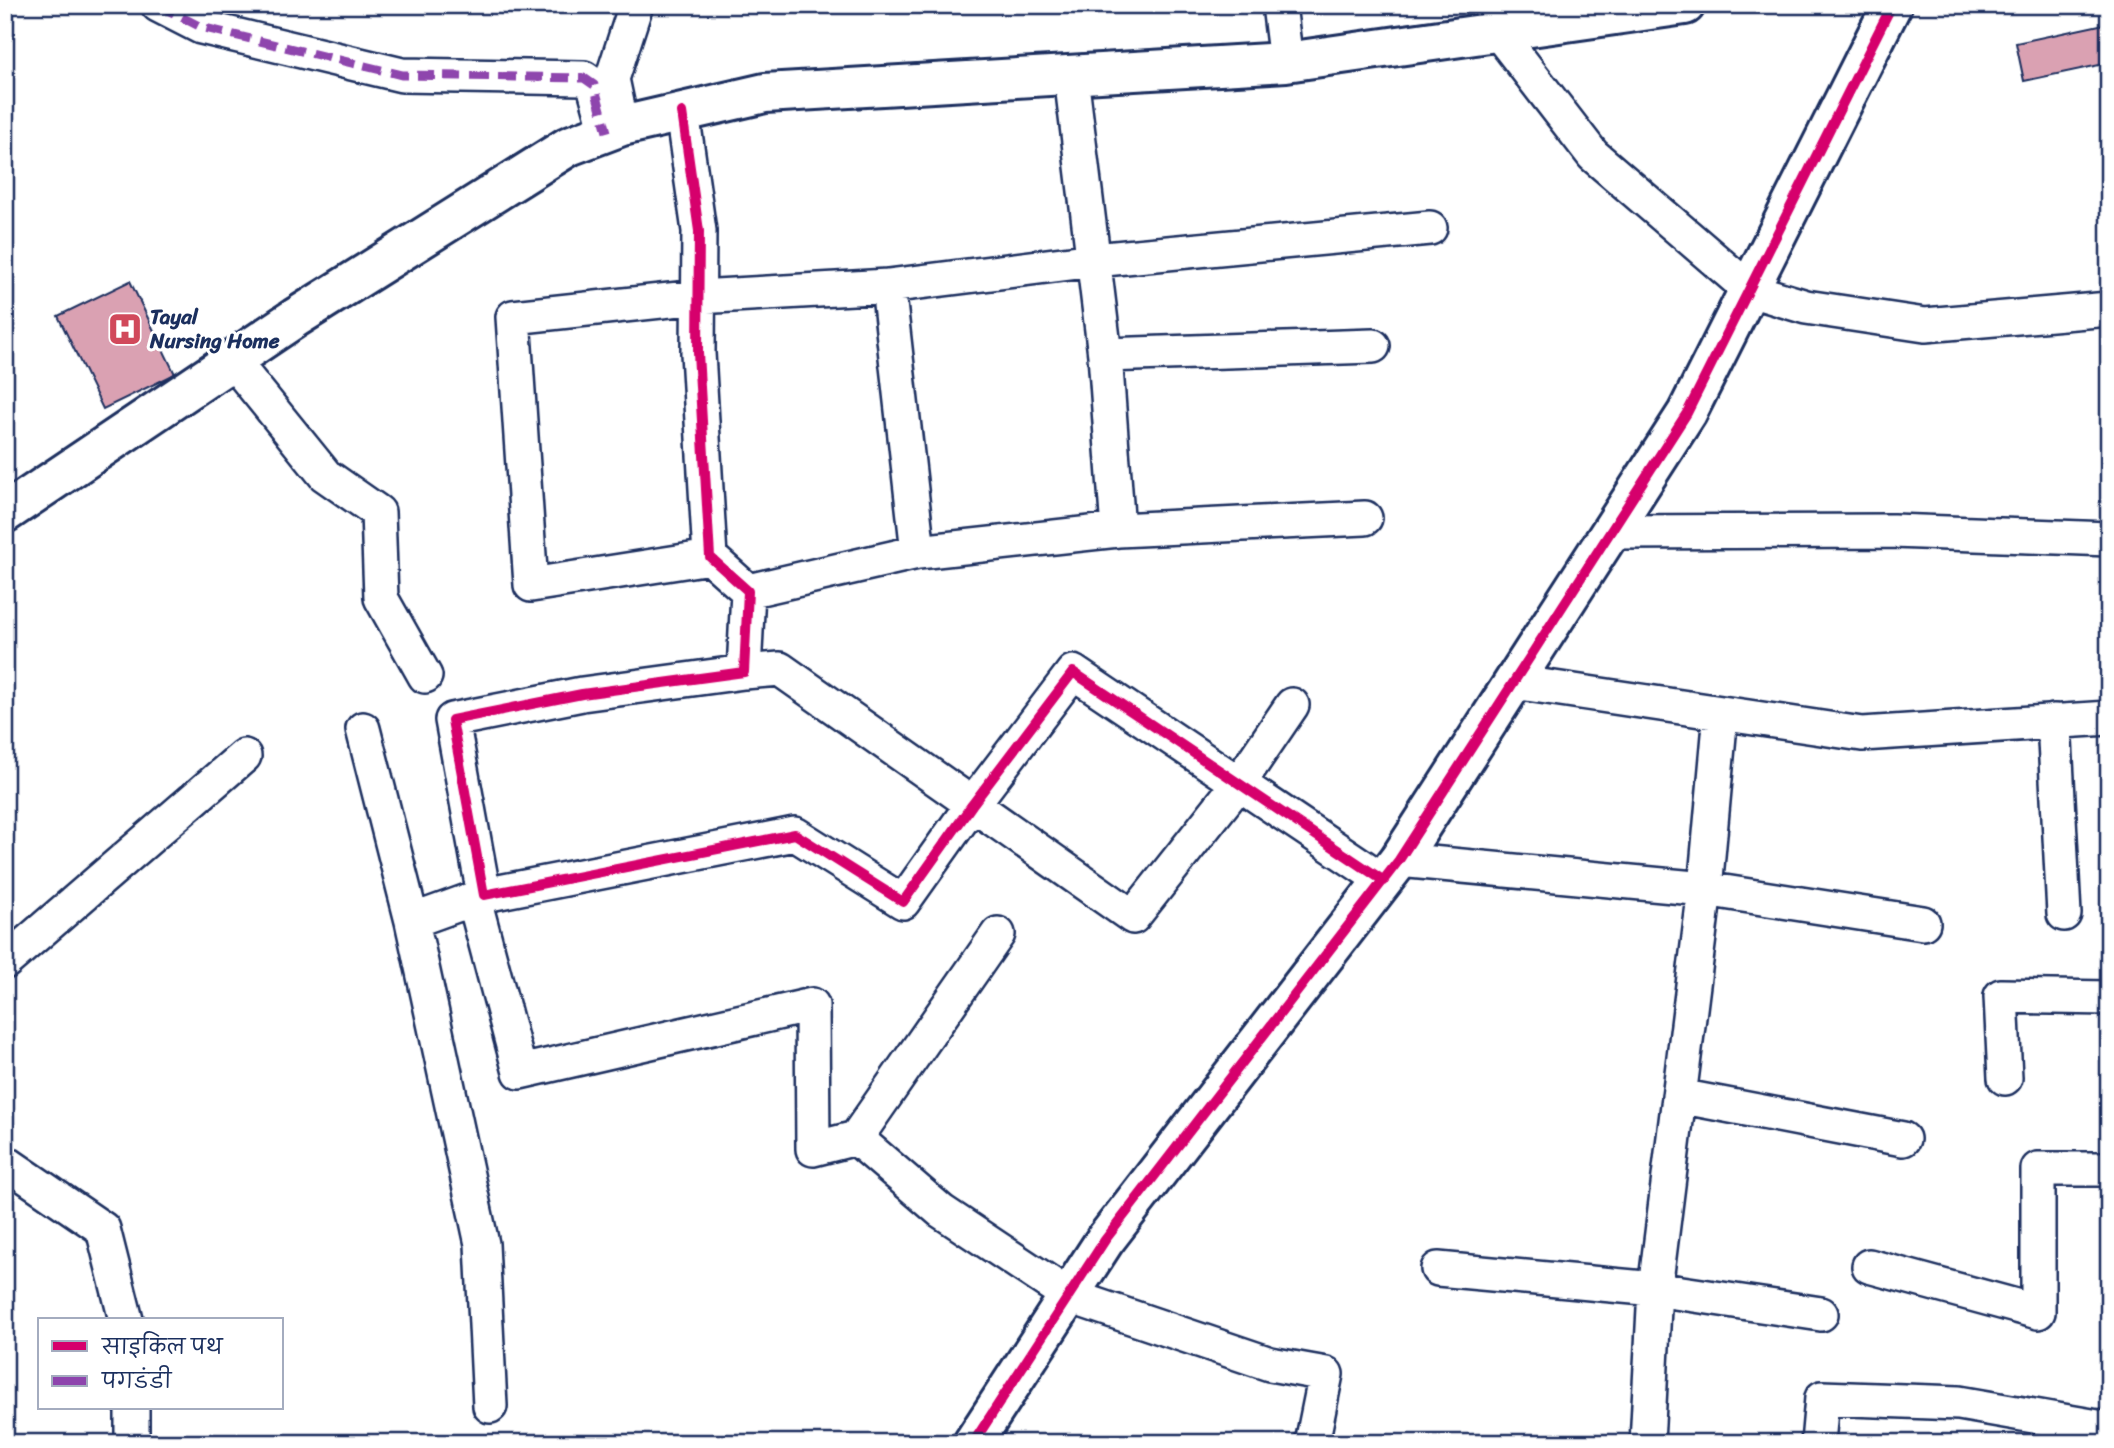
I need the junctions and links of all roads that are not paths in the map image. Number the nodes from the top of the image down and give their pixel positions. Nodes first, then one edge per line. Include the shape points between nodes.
1 (158, 5) edge
2 (636, 5) edge
3 (1279, 5) edge
4 (1685, 5) edge
5 (1892, 5) edge
6 (1499, 32) junction
7 (1286, 62) junction
8 (1071, 76) junction
9 (682, 112) junction
10 (615, 129) junction
11 (1430, 228) dead end
12 (1094, 260) junction
13 (888, 286) junction
14 (1750, 289) junction
15 (698, 297) junction
16 (2109, 309) edge
17 (1373, 346) dead end
18 (1105, 355) junction
19 (232, 360) junction
20 (5, 513) edge
21 (1365, 518) dead end
22 (1118, 530) junction
23 (1611, 532) junction
24 (2109, 539) edge
25 (918, 552) junction
26 (710, 557) junction
27 (748, 591) junction
28 (744, 672) junction
29 (425, 676) dead end
30 (1514, 682) junction
31 (1292, 705) dead end
32 (1721, 713) junction
33 (2109, 718) edge
34 (2054, 721) junction
35 (363, 729) dead end
36 (244, 756) dead end
37 (1239, 783) junction
38 (972, 805) junction
39 (1392, 871) junction
40 (1705, 889) junction
41 (479, 897) junction
42 (2064, 914) dead end
43 (412, 921) junction
44 (1923, 923) dead end
45 (998, 934) dead end
46 (5, 962) edge
47 (2109, 998) edge
48 (2006, 1079) dead end
49 (1679, 1096) junction
50 (856, 1138) junction
51 (1903, 1139) dead end
52 (5, 1162) edge
53 (2109, 1169) edge
54 (1869, 1266) dead end
55 (1438, 1269) dead end
56 (1655, 1289) junction
57 (1069, 1296) junction
58 (1821, 1314) dead end
59 (125, 1318) edge
60 (490, 1406) dead end
61 (132, 1410) edge
62 (2109, 1429) edge
63 (132, 1443) edge
64 (973, 1443) edge
65 (1312, 1443) edge
66 (1647, 1443) edge
67 (1818, 1443) edge

1 - 10 street via 201,27 402,75 584,78 594,85
2 - 10 street via 612,79
3 - 7 street
4 - 6 main road
5 - 14 main road
6 - 7 main road
6 - 14 street via 1593,155
7 - 8 main road
8 - 9 main road via 765,93
8 - 12 street
9 - 10 main road
9 - 15 street via 699,230
10 - 19 main road via 569,146
11 - 12 street
12 - 13 street
12 - 18 street
13 - 15 street
13 - 25 street
14 - 16 street via 1806,307 1925,325
14 - 23 main road via 1687,414
15 - 26 street
15 - 26 street via 513,317 531,585
17 - 18 street
18 - 22 street
19 - 20 main road
19 - 29 street via 326,475 378,512 381,598
21 - 22 street
22 - 25 street
23 - 24 street via 1893,531
23 - 30 main road
25 - 27 street
26 - 27 street
27 - 28 street
28 - 38 street via 780,668
28 - 41 street via 582,694 452,720
30 - 32 street
30 - 39 main road
31 - 37 street
32 - 34 street via 1862,734
32 - 40 street
33 - 34 street
34 - 42 street
35 - 43 street
36 - 46 street
37 - 38 street via 1073,672
37 - 38 street via 1133,917
37 - 39 street
38 - 41 street via 903,902 795,834
39 - 40 street
39 - 57 main road via 1105,1240
40 - 44 street
40 - 49 street
41 - 43 street
41 - 50 street via 520,1072 812,1005 813,1149
43 - 60 street via 482,1244
45 - 50 street
47 - 48 street via 2001,996
49 - 51 street
49 - 56 street
50 - 57 street via 941,1211
52 - 59 street via 103,1229
53 - 54 street via 2038,1170 2038,1311
55 - 56 street
56 - 58 street
56 - 66 street
57 - 64 main road
57 - 65 street via 1270,1364 1326,1374
61 - 63 street
62 - 67 street via 1959,1403 1822,1398

